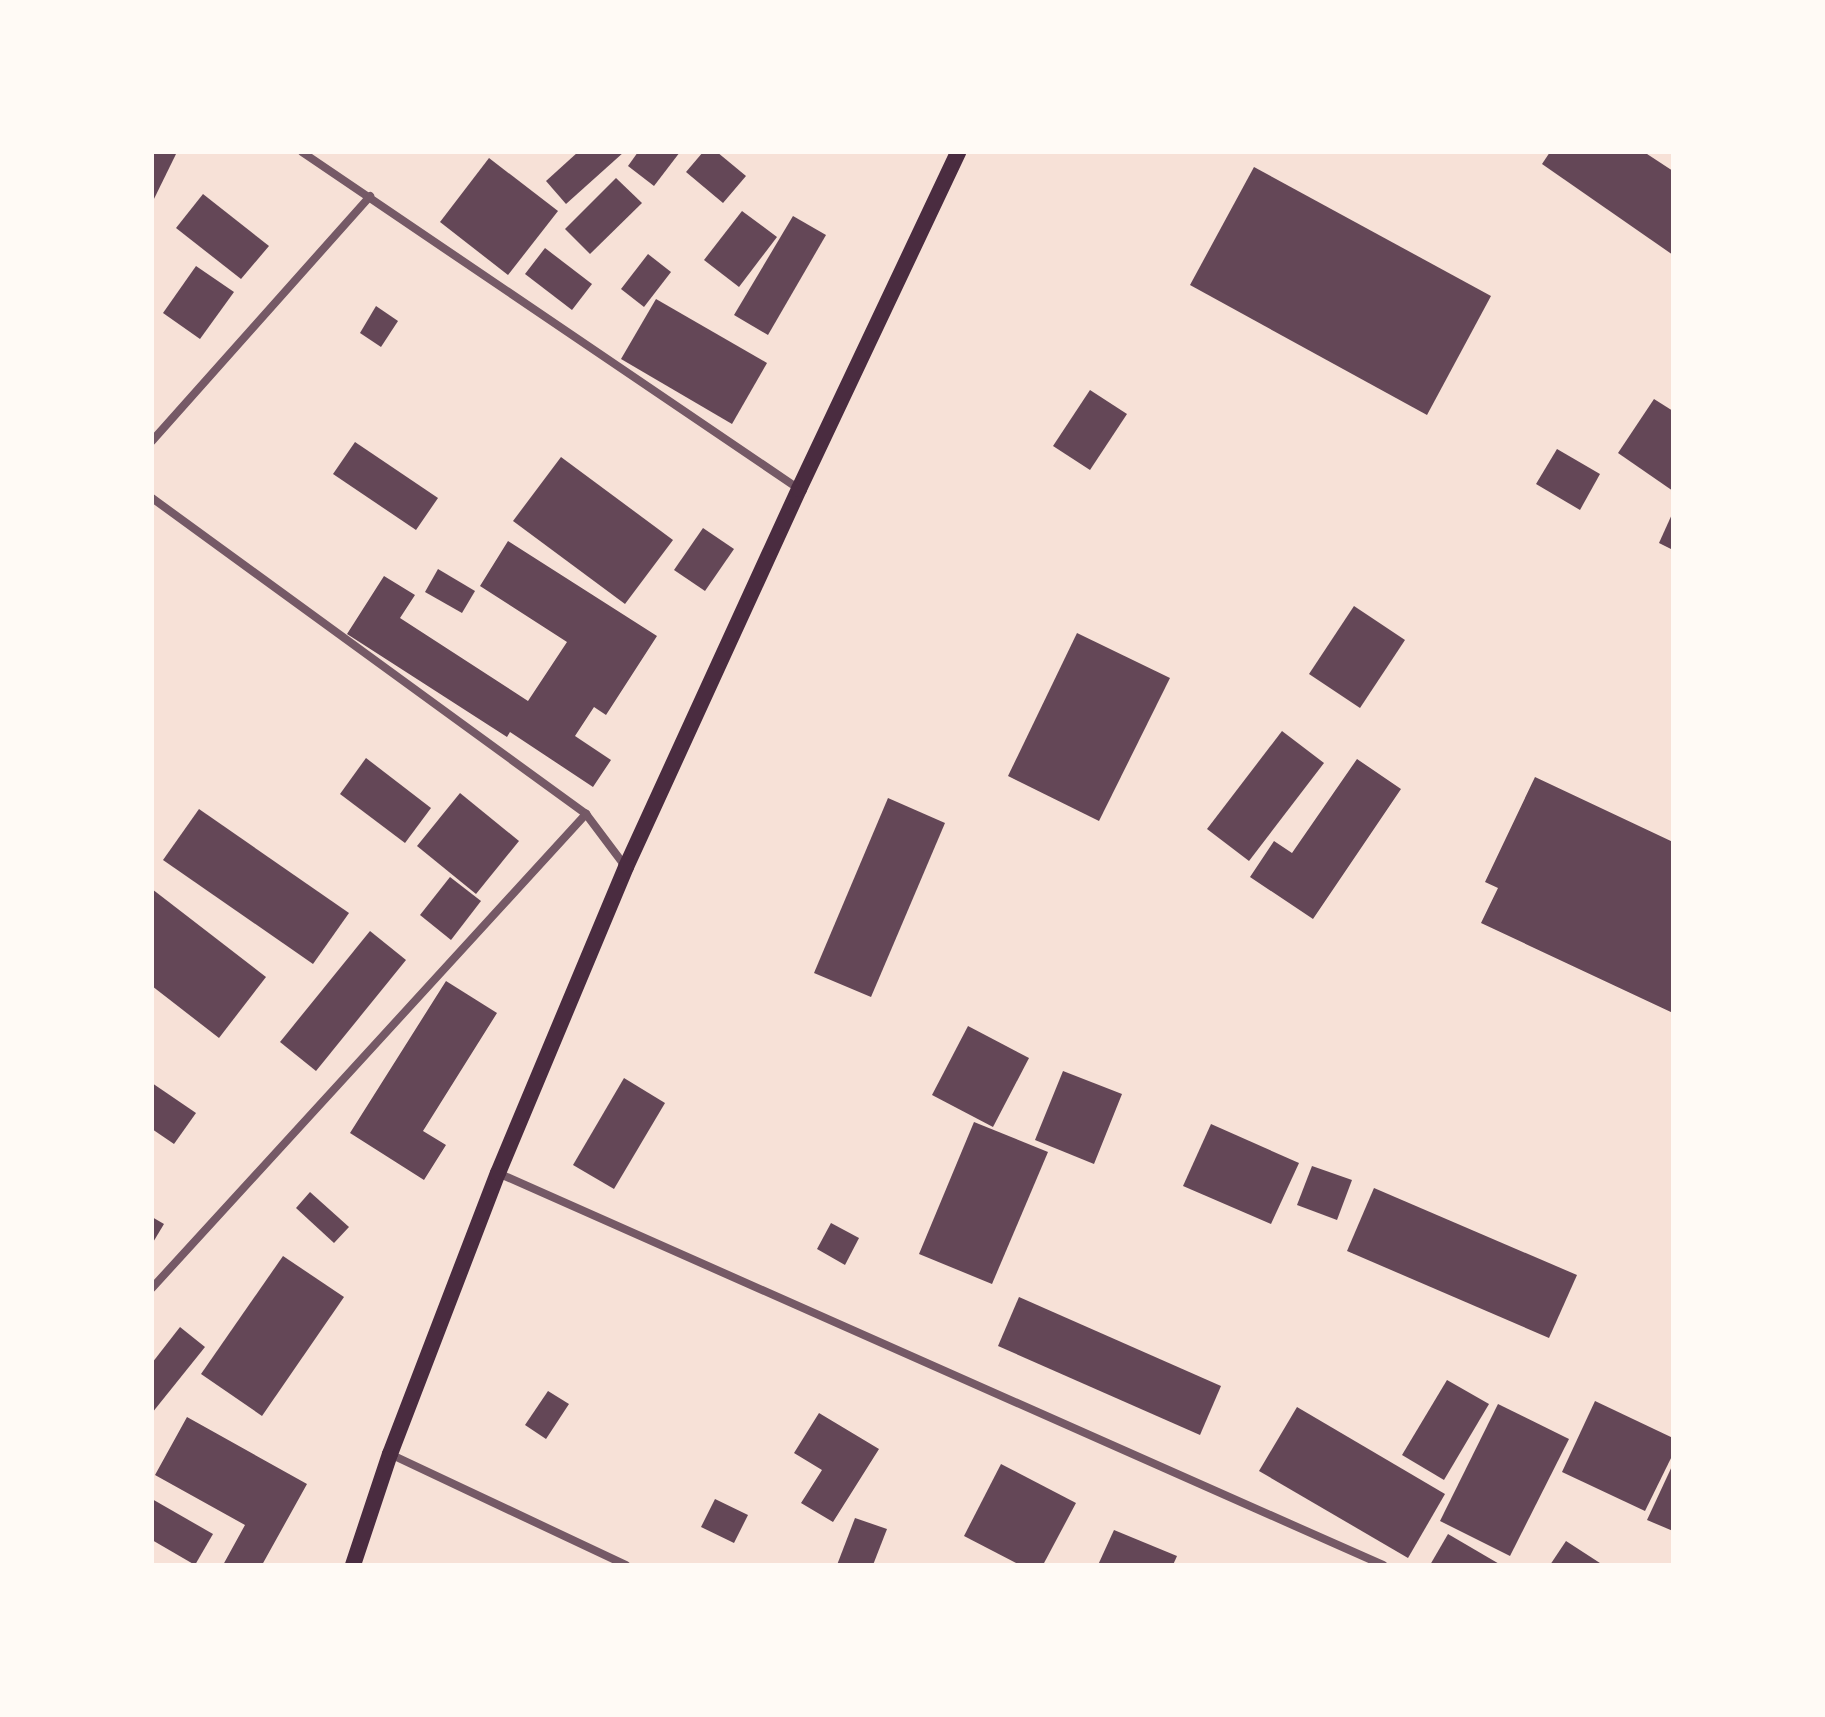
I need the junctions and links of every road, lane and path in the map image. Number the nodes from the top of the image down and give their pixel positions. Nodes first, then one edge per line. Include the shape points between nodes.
1 (302, 152) edge
2 (958, 152) edge
3 (370, 196) junction
4 (152, 441) edge
5 (799, 489) junction
6 (152, 498) edge
7 (586, 814) junction
8 (626, 867) junction
9 (498, 1173) junction
10 (152, 1288) edge
11 (390, 1454) junction
12 (353, 1565) edge
13 (626, 1565) edge
14 (1383, 1565) edge

1 - 3 street
2 - 5 main road
3 - 4 street
3 - 5 street
5 - 8 main road
6 - 7 street
7 - 8 street
7 - 10 street
8 - 9 main road
9 - 11 main road
9 - 14 street
11 - 12 main road
11 - 13 street

